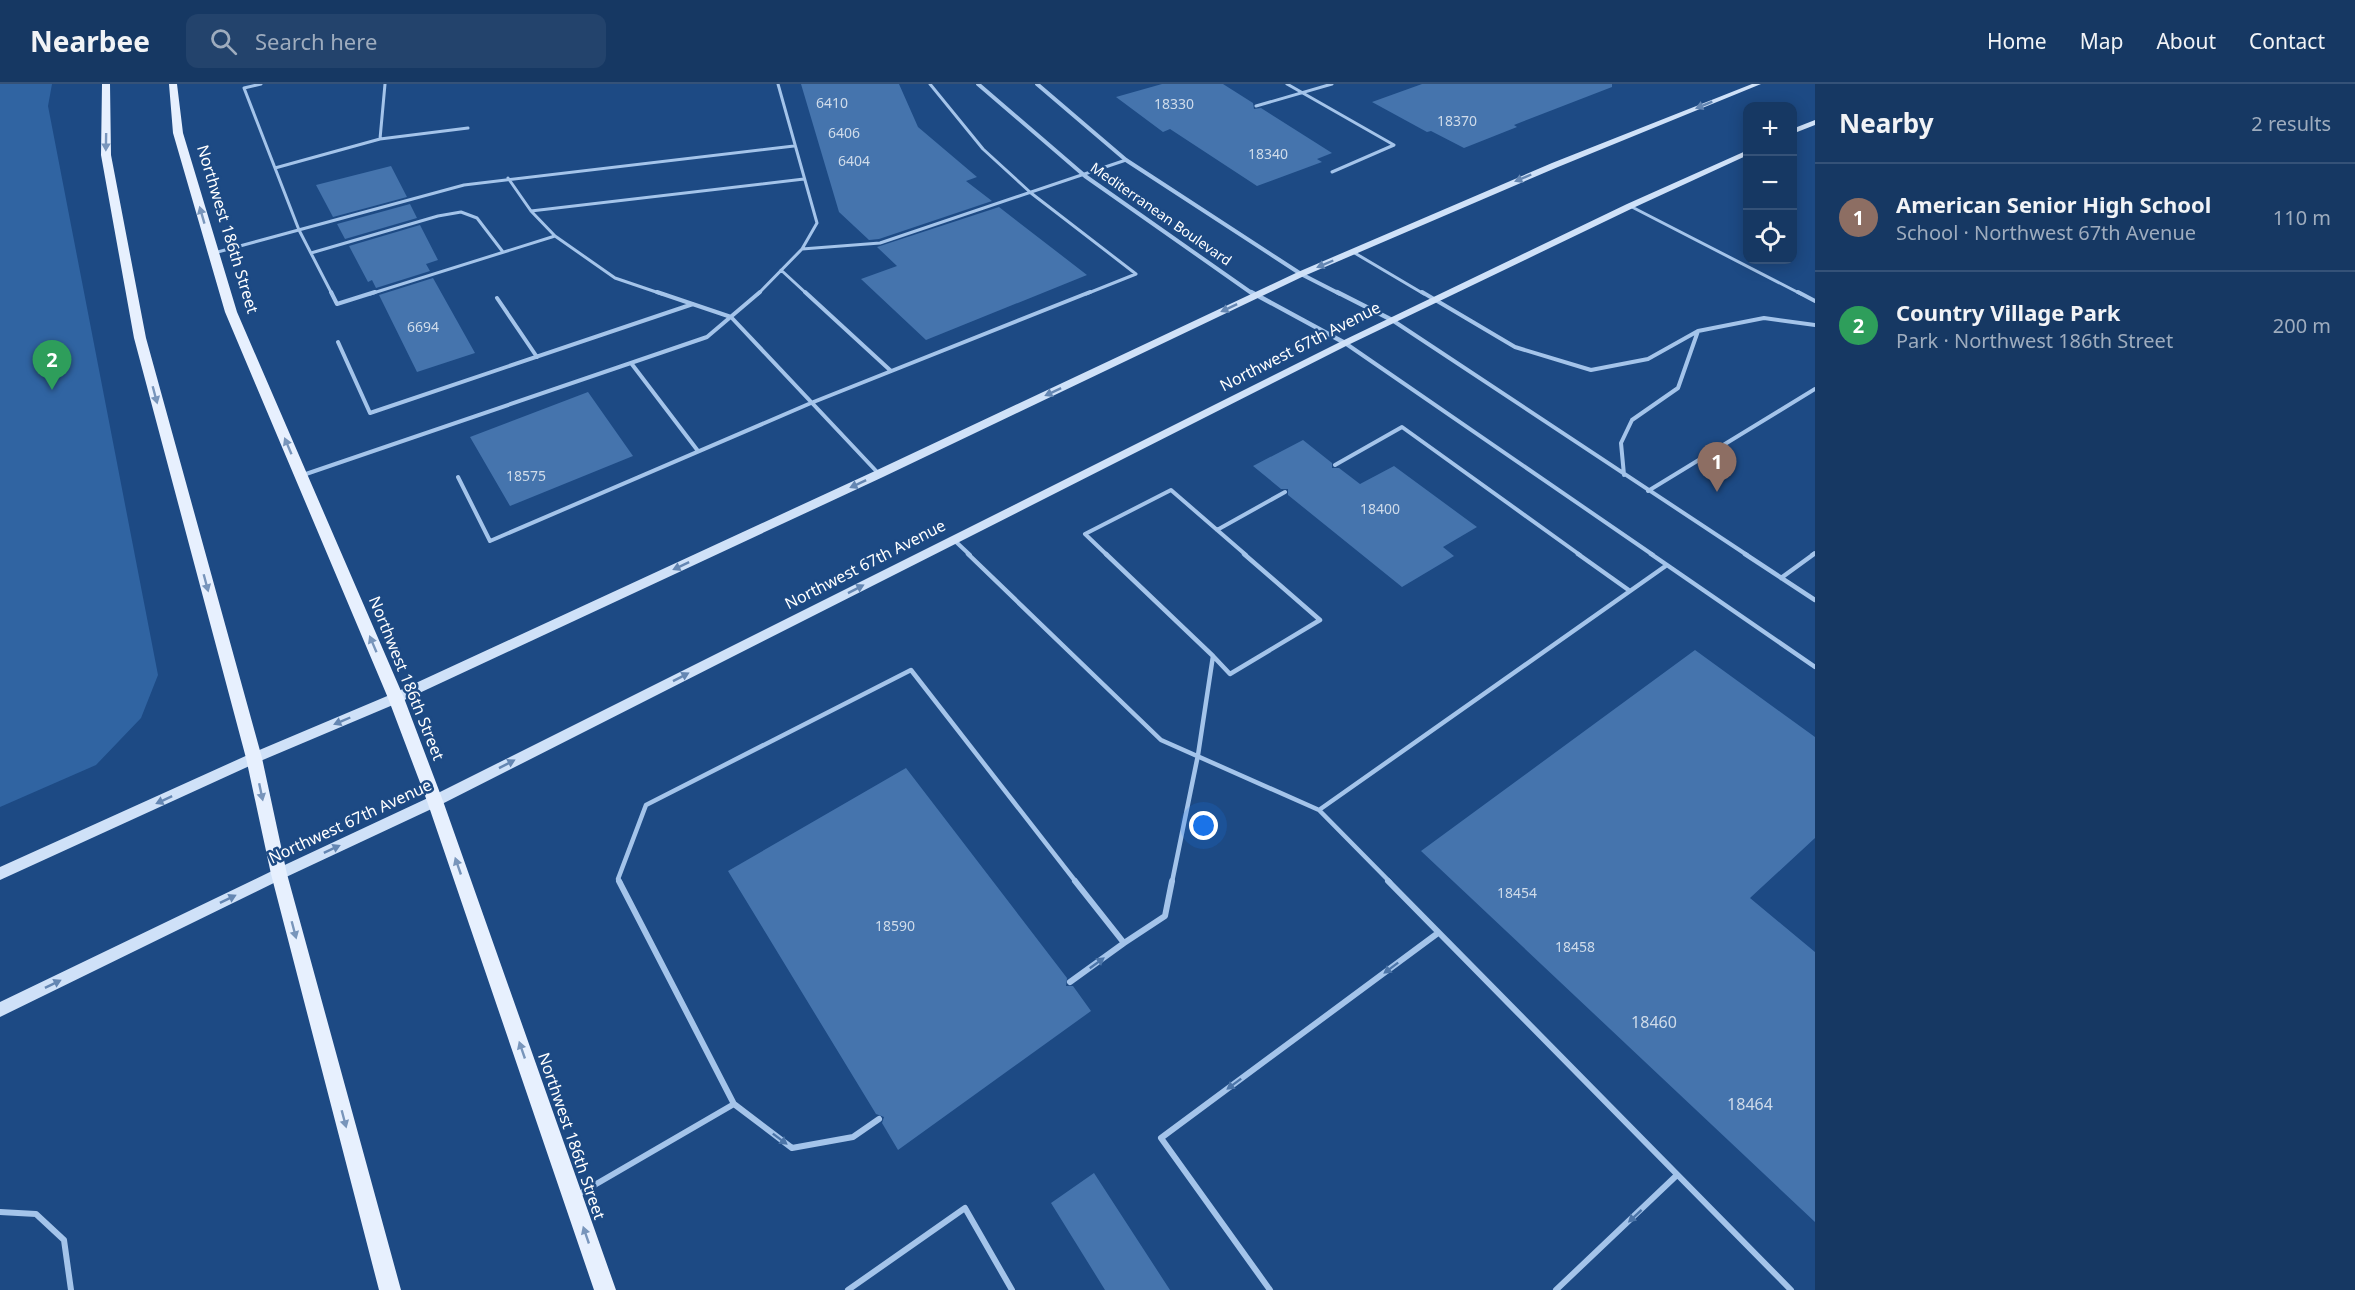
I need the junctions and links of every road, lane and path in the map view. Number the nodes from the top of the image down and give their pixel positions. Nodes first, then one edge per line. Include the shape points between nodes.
1 (106, 84) edge
2 (172, 84) edge
3 (261, 84) edge
4 (385, 84) edge
5 (778, 84) edge
6 (930, 84) edge
7 (978, 84) edge
8 (1037, 84) edge
9 (1287, 84) edge
10 (1332, 84) edge
11 (1758, 84) edge
12 (1302, 93) junction
13 (1256, 106) dead end
14 (1815, 122) edge
15 (468, 128) dead end
16 (1797, 130) edge
17 (380, 139) junction
18 (794, 146) junction
19 (1743, 154) edge
20 (1126, 160) junction
21 (275, 168) junction
22 (1332, 172) dead end
23 (1085, 176) junction
24 (508, 178) junction
25 (804, 179) junction
26 (1031, 194) junction
27 (1630, 206) junction
28 (531, 211) junction
29 (299, 230) junction
30 (555, 236) junction
31 (802, 249) junction
32 (503, 252) junction
33 (1353, 252) junction
34 (213, 253) junction
35 (311, 253) junction
36 (781, 270) junction
37 (1301, 274) junction
38 (1256, 296) junction
39 (496, 298) dead end
40 (1433, 300) junction
41 (1815, 302) edge
42 (693, 304) junction
43 (731, 317) junction
44 (1392, 320) junction
45 (1815, 325) edge
46 (1698, 331) junction
47 (338, 342) dead end
48 (1345, 343) junction
49 (537, 357) junction
50 (632, 363) junction
51 (891, 371) junction
52 (1815, 389) edge
53 (811, 403) junction
54 (698, 452) junction
55 (1335, 465) dead end
56 (879, 474) junction
57 (301, 476) junction
58 (1624, 476) junction
59 (459, 477) dead end
60 (1648, 491) junction
61 (1285, 492) dead end
62 (1217, 530) junction
63 (954, 540) junction
64 (1815, 553) edge
65 (1668, 565) junction
66 (1781, 578) junction
67 (1630, 591) junction
68 (1815, 600) edge
69 (1213, 657) junction
70 (1815, 667) edge
71 (396, 698) junction
72 (1198, 755) junction
73 (254, 758) junction
74 (435, 801) junction
75 (1319, 810) junction
76 (0, 874) edge
77 (279, 874) junction
78 (1437, 933) junction
79 (1124, 943) junction
80 (1070, 982) dead end
81 (0, 1010) edge
82 (734, 1104) junction
83 (879, 1119) dead end
84 (1677, 1176) junction
85 (573, 1198) junction
86 (0, 1212) edge
87 (71, 1290) edge
88 (390, 1290) edge
89 (605, 1290) edge
90 (848, 1290) edge
91 (1012, 1290) edge
92 (1270, 1290) edge
93 (1556, 1290) edge
94 (1791, 1290) edge

1 -> 73 main road via 106,155 140,338
34 -> 2 main road, Northwest 186th Street via 178,134
3 - 21 lane via 244,88
4 - 17 lane
5 - 18 lane
6 - 26 lane via 983,149
7 - 23 street, Mediterranean Boulevard
8 - 20 street, Mediterranean Boulevard
9 - 12 lane
10 - 12 lane
11 -> 33 main road
12 - 13 lane
12 - 22 lane via 1394,145
14 - 16 main road
15 - 17 lane
17 - 21 lane
18 - 24 lane
18 - 25 lane
19 - 27 main road, Northwest 67th Avenue
20 - 23 lane
20 - 37 street, Mediterranean Boulevard
21 - 29 lane
23 - 26 lane
23 - 38 street, Mediterranean Boulevard
24 - 28 lane
24 - 29 lane via 464,185
25 - 28 lane
25 - 31 lane via 817,223
26 - 31 lane via 880,243
26 - 51 lane via 1136,274
27 - 40 main road, Northwest 67th Avenue
27 - 41 lane
28 - 30 lane
29 - 34 lane
29 - 35 lane
30 - 32 lane
30 - 42 lane via 615,278
31 - 36 lane
32 - 35 lane via 477,218 461,212
32 - 35 lane via 337,304
33 -> 37 main road
33 - 40 lane
57 -> 34 main road, Northwest 186th Street via 231,312
36 - 43 lane
36 - 51 lane
37 - 38 main road
37 - 44 street, Mediterranean Boulevard
38 - 48 street, Mediterranean Boulevard
38 -> 56 main road
39 - 49 lane
40 - 44 main road, Northwest 67th Avenue
40 - 46 lane via 1515,347 1590,370 1648,359
42 - 43 lane
42 - 49 lane
43 - 50 lane via 707,337
43 - 53 lane
44 - 48 main road, Northwest 67th Avenue
44 - 58 lane
45 - 46 lane via 1764,318
46 - 58 lane via 1678,388 1632,420 1621,443
47 - 49 lane via 370,413
48 - 63 main road, Northwest 67th Avenue
48 - 65 lane
50 - 54 lane
50 - 57 lane
51 - 53 lane
52 - 60 lane
53 - 54 lane
53 - 56 lane
54 - 59 lane via 490,541
55 - 67 lane via 1402,427
56 -> 71 main road
71 -> 57 main road, Northwest 186th Street
58 - 60 lane
60 - 66 lane
61 - 62 lane
62 - 69 lane via 1320,620 1230,674
62 - 69 lane via 1171,490 1085,534
63 - 72 lane via 1161,740
74 -> 63 main road, Northwest 67th Avenue
64 - 66 lane
65 - 67 lane
65 - 70 lane
66 - 68 lane
67 - 75 lane
69 - 72 lane
71 -> 73 main road
71 - 74 main road, Northwest 186th Street
72 - 75 lane
72 - 79 lane via 1165,916
73 -> 76 main road
73 -> 77 main road
77 -> 74 main road, Northwest 67th Avenue
85 -> 74 main road, Northwest 186th Street
75 - 78 lane
81 -> 77 main road, Northwest 67th Avenue
77 -> 88 main road
78 - 84 lane
78 -> 92 lane via 1161,1138
80 -> 79 lane
79 - 82 lane via 911,670 646,805 618,879
82 -> 83 lane via 792,1148 853,1137
82 - 85 lane
84 -> 93 lane
84 - 94 lane
89 -> 85 main road, Northwest 186th Street
86 - 87 lane via 36,1214 64,1240
90 - 91 lane via 965,1208

